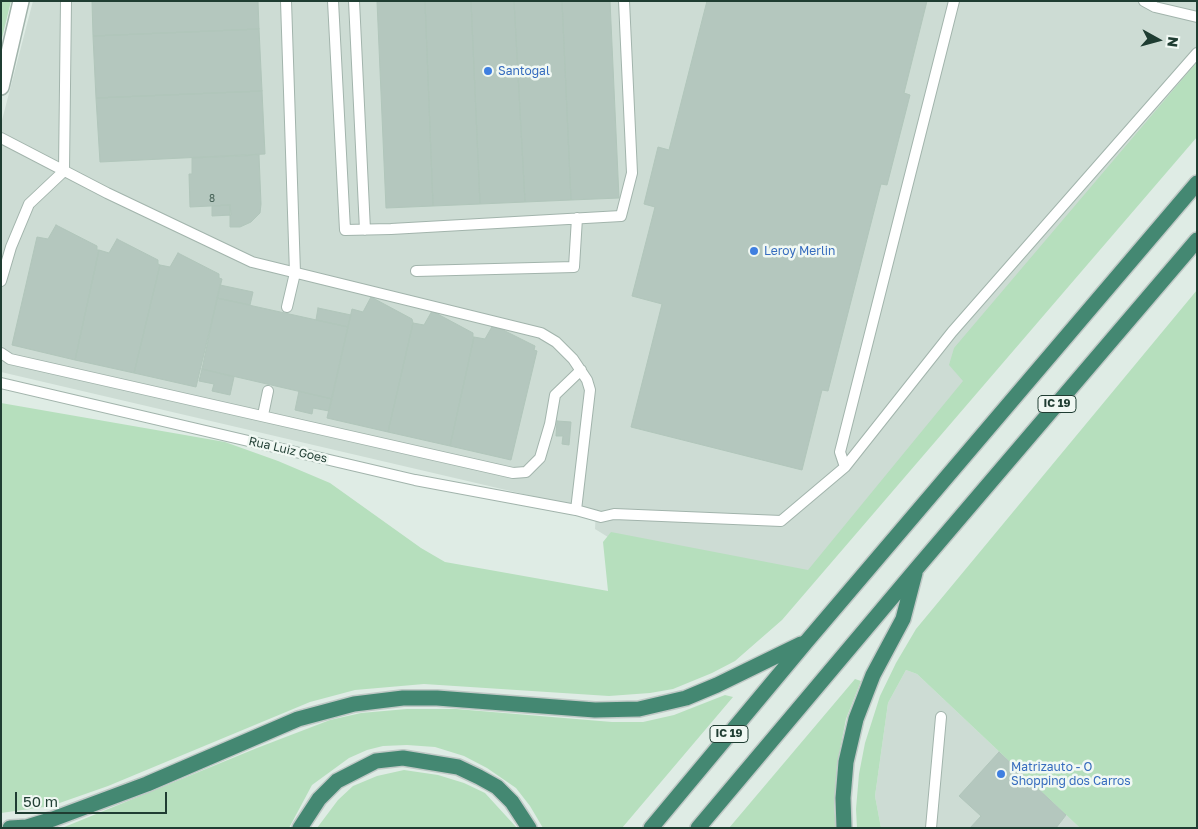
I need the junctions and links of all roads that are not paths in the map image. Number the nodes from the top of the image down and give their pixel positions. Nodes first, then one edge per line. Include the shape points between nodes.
1 (21, 1) edge
2 (66, 1) edge
3 (286, 1) edge
4 (333, 1) edge
5 (354, 1) edge
6 (624, 1) edge
7 (954, 1) edge
8 (1144, 1) edge
9 (1197, 17) edge
10 (1197, 53) edge
11 (1, 87) edge
12 (1, 138) edge
13 (64, 171) junction
14 (1197, 183) edge
15 (577, 218) junction
16 (365, 230) junction
17 (1197, 240) edge
18 (416, 271) dead end
19 (295, 273) junction
20 (1, 281) edge
21 (287, 307) dead end
22 (1, 353) edge
23 (581, 370) junction
24 (1, 384) edge
25 (268, 391) dead end
26 (263, 415) junction
27 (845, 467) junction
28 (576, 510) junction
29 (917, 568) junction
30 (807, 641) junction
31 (941, 717) dead end
32 (10, 828) edge
33 (300, 828) edge
34 (529, 828) edge
35 (651, 828) edge
36 (698, 828) edge
37 (844, 828) edge
38 (932, 828) edge

1 - 11 street
2 - 13 lane
3 - 19 lane
4 - 16 lane via 345,230
5 - 16 lane
6 - 15 lane via 632,173 621,216
7 - 27 lane via 840,452
8 - 9 lane
10 - 27 lane, Rua Luiz Goes via 952,332
12 - 13 lane
13 - 19 lane via 252,262
13 - 20 lane via 29,204
14 - 30 highway, IC 19
15 - 16 lane
15 - 18 lane via 574,267
17 - 29 highway, IC 19
19 - 21 lane
19 - 23 lane via 541,333 556,342
22 - 26 lane via 10,359
23 - 26 lane via 555,395 540,458 526,472 513,473
23 - 28 lane via 590,390
24 - 28 lane, Rua Luiz Goes via 415,480
25 - 26 lane
27 - 28 lane, Rua Luiz Goes via 781,521 614,514 601,517
29 - 36 highway, IC 19
29 - 37 highway via 903,619 872,675 856,719 846,762
30 - 32 highway via 686,698 639,709 595,710 437,698 354,704 298,719 147,784 53,820
30 - 35 highway, IC 19
31 - 38 lane
33 - 34 highway via 319,799 337,781 376,761 403,758 458,767 479,777 497,787 512,802

